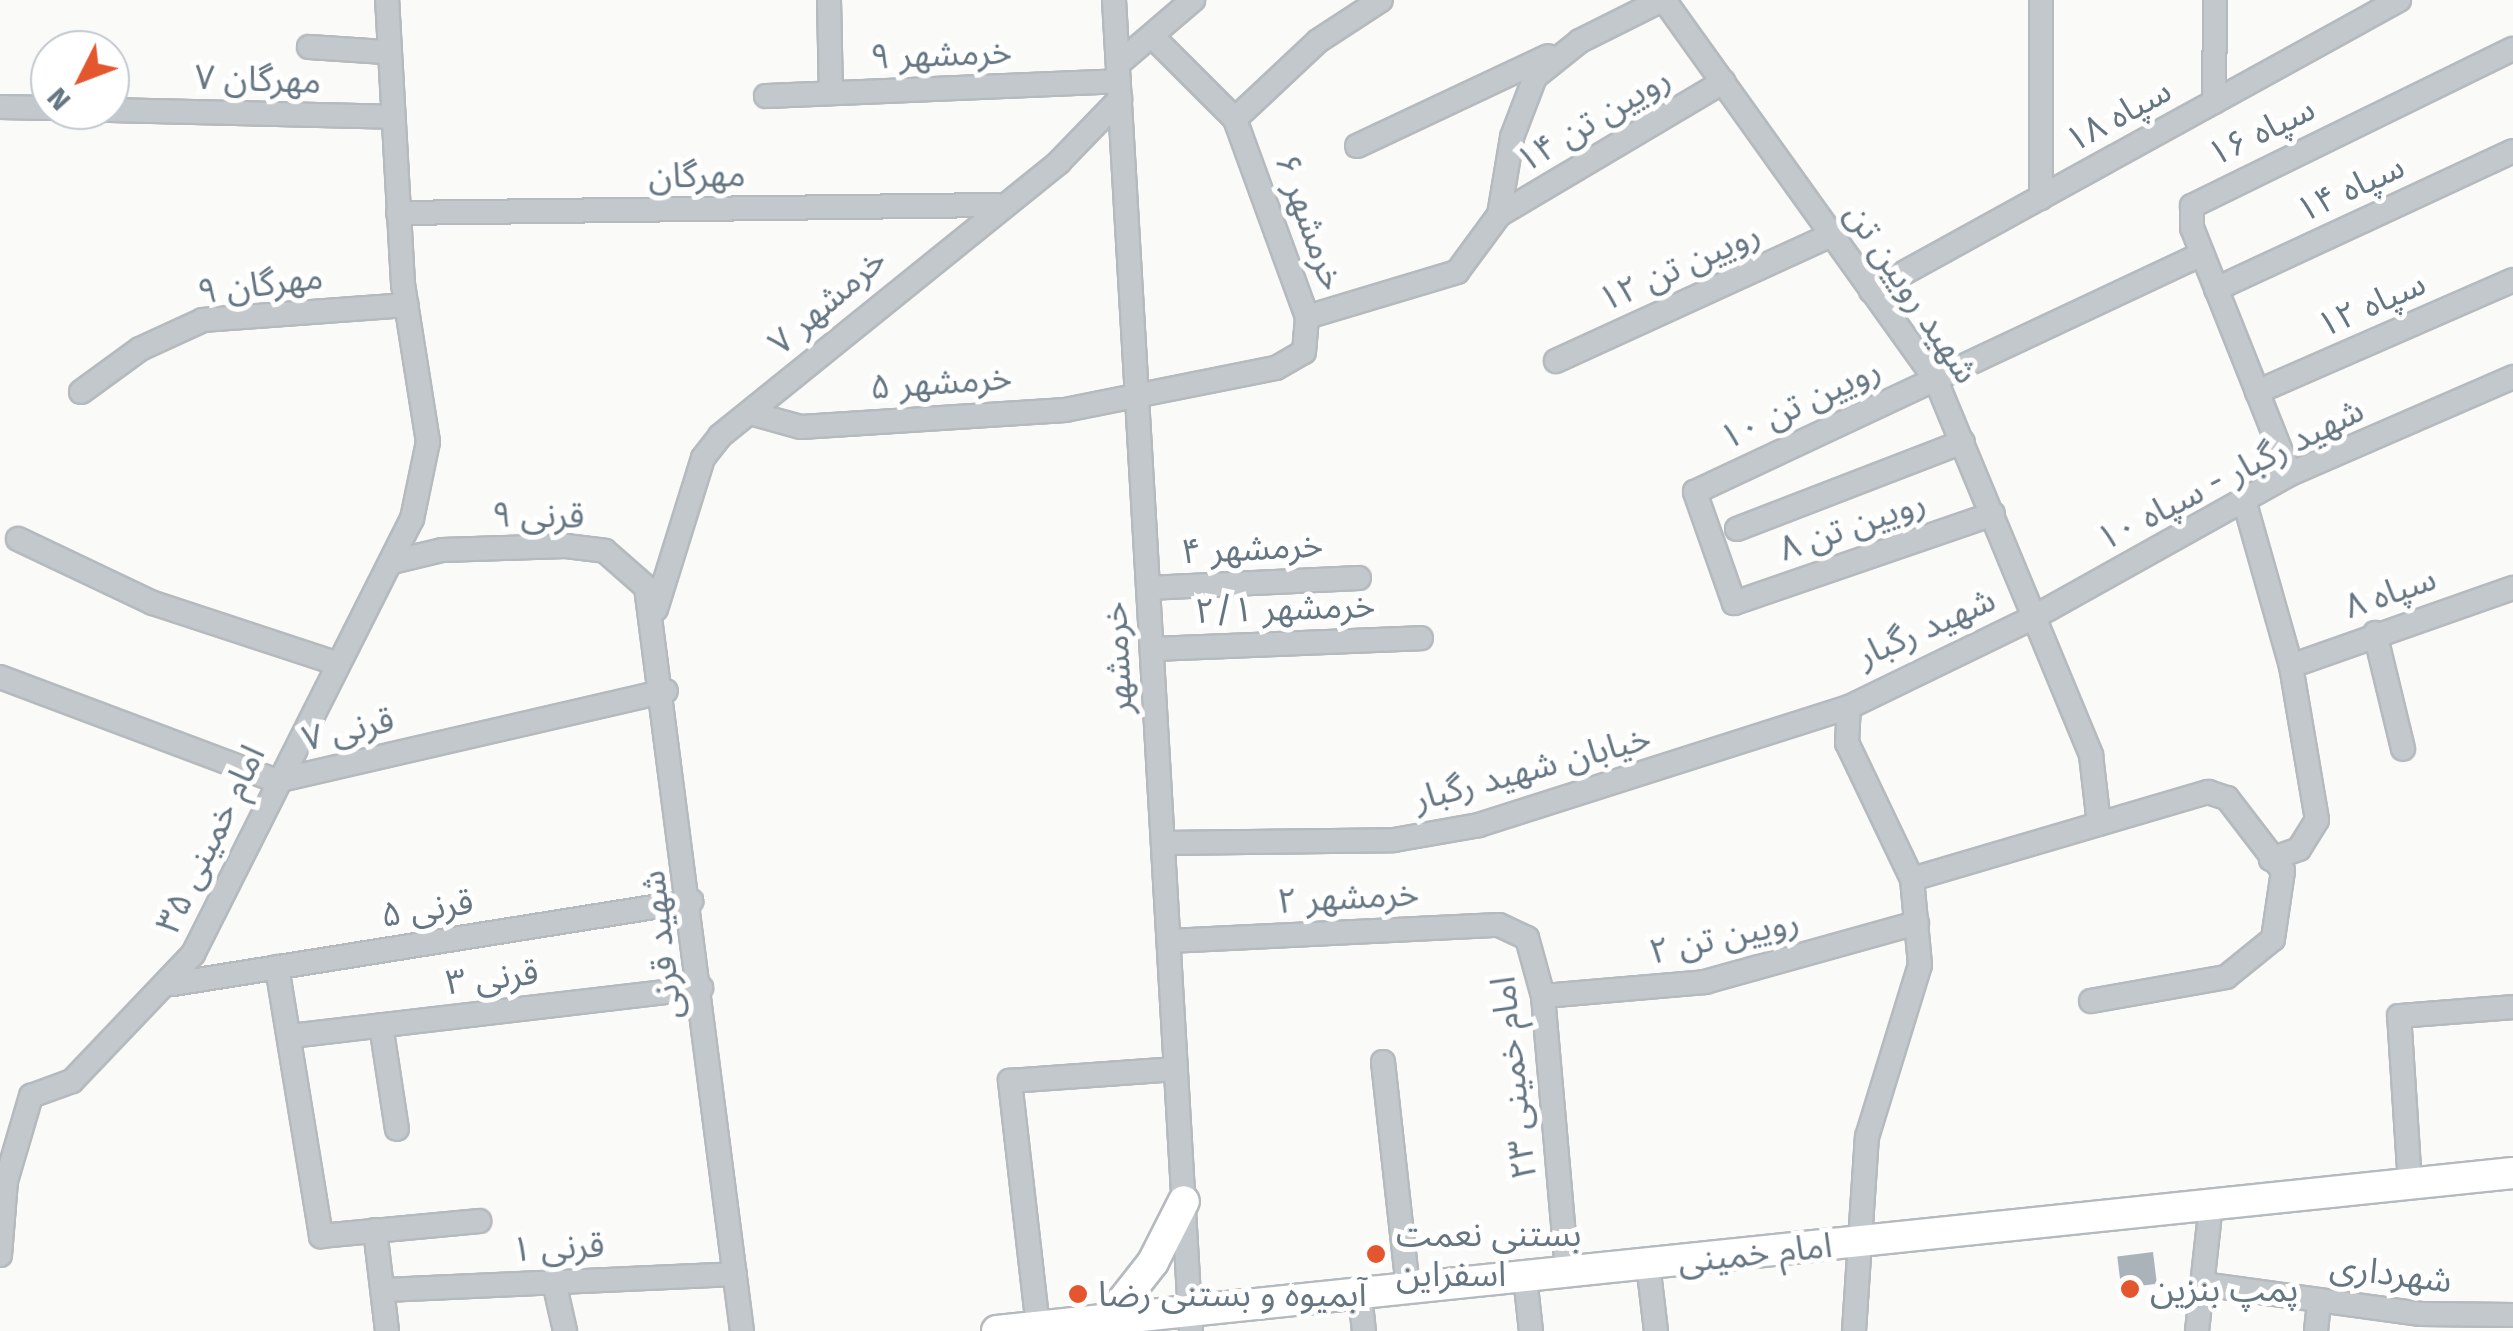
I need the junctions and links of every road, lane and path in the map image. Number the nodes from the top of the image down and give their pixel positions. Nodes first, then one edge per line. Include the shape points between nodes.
1 (387, 0) edge
2 (830, 0) edge
3 (1114, 0) edge
4 (1193, 0) edge
5 (1381, 0) edge
6 (1663, 0) edge
7 (2042, 0) edge
8 (2215, 0) edge
9 (2399, 0) edge
10 (1154, 38) junction
11 (1580, 40) junction
12 (309, 47) dead end
13 (2513, 49) edge
14 (385, 52) junction
15 (1119, 81) junction
16 (1722, 82) junction
17 (831, 93) junction
18 (766, 96) dead end
19 (2214, 102) junction
20 (0, 107) edge
21 (30, 108) edge
22 (130, 110) edge
23 (391, 118) junction
24 (1235, 119) junction
25 (1357, 146) dead end
26 (2513, 151) edge
27 (2041, 198) junction
28 (996, 204) junction
29 (398, 212) junction
30 (1499, 215) junction
31 (1831, 235) junction
32 (2202, 254) junction
33 (2513, 280) edge
34 (2216, 289) junction
35 (1871, 291) junction
36 (406, 306) junction
37 (1307, 317) junction
38 (1556, 360) dead end
39 (2513, 377) edge
40 (1936, 378) junction
41 (82, 392) dead end
42 (2257, 392) junction
43 (1137, 396) junction
44 (750, 413) junction
45 (1963, 442) junction
46 (2290, 474) junction
47 (2244, 500) junction
48 (1993, 514) junction
49 (1736, 529) dead end
50 (18, 539) dead end
51 (392, 562) junction
52 (1359, 578) dead end
53 (1148, 588) junction
54 (2513, 588) edge
55 (1734, 603) joint
56 (656, 609) junction
57 (2036, 616) junction
58 (2375, 632) junction
59 (1421, 638) dead end
60 (1152, 649) junction
61 (338, 664) junction
62 (2291, 666) junction
63 (0, 676) edge
64 (666, 691) junction
65 (1848, 707) junction
66 (2403, 748) dead end
67 (276, 781) junction
68 (2099, 824) junction
69 (1163, 842) junction
70 (2271, 859) junction
71 (1912, 879) junction
72 (691, 901) junction
73 (1918, 922) junction
74 (1527, 938) joint
75 (1169, 941) junction
76 (277, 967) junction
77 (174, 984) junction
78 (701, 988) junction
79 (1543, 996) junction
80 (2091, 1001) dead end
81 (2513, 1007) edge
82 (381, 1024) junction
83 (291, 1036) junction
84 (1383, 1062) dead end
85 (1176, 1068) junction
86 (397, 1129) dead end
87 (2513, 1173) edge
88 (2410, 1184) junction
89 (1184, 1200) junction
90 (2211, 1205) junction
91 (479, 1221) dead end
92 (375, 1230) junction
93 (1862, 1242) junction
94 (0, 1256) edge
95 (1648, 1264) junction
96 (1566, 1272) junction
97 (735, 1274) junction
98 (1525, 1277) junction
99 (554, 1282) junction
100 (2202, 1284) junction
101 (1408, 1289) junction
102 (385, 1290) junction
103 (1360, 1294) junction
104 (2319, 1300) junction
105 (2513, 1315) edge
106 (1191, 1321) edge
107 (1115, 1326) edge
108 (1038, 1327) junction
109 (387, 1331) edge
110 (565, 1331) edge
111 (742, 1331) edge
112 (997, 1331) edge
113 (1364, 1331) edge
114 (1531, 1331) edge
115 (1656, 1331) edge
116 (1854, 1331) edge
117 (2197, 1331) edge
118 (2316, 1331) edge

1 - 14 street
2 - 17 street
3 - 15 street, خرمشهر
4 - 10 street, خرمشهر ۷
5 - 24 street via 1318,41
6 - 11 street
6 - 16 street, شهید رویین تن
7 - 27 street
8 - 19 street
9 - 19 street, سپاه ۱۸
10 - 15 street, خرمشهر ۷
10 - 24 street, خرمشهر ۶
11 - 25 street
11 - 30 street via 1535,77 1512,137
12 - 14 street
13 - 32 street, سپاه ۱۶ via 2200,199 2189,217
14 - 23 street
15 - 17 street, خرمشهر ۹
15 - 28 street, خرمشهر ۷ via 1058,162
15 - 43 street, خرمشهر
16 - 30 street, رویین تن ۱۴
16 - 31 street, شهید رویین تن
17 - 18 street, خرمشهر ۹
19 - 27 street, سپاه ۱۸
20 - 21 street
22 - 23 street, مهرگان ۷
23 - 29 street
24 - 37 street, خرمشهر ۶
26 - 34 street, سپاه ۱۴
27 - 35 street, سپاه ۱۸
28 - 29 street, مهرگان
28 - 44 street, خرمشهر ۷
29 - 36 street
30 - 37 street via 1457,272
31 - 35 street, شهید رویین تن
31 - 38 street, رویین تن ۱۲
32 - 34 street, سپاه ۱۶
32 - 40 street, رویین تن ۱۰
33 - 42 street, سپاه ۱۲
34 - 42 street, سپاه ۱۶
35 - 40 street, شهید رویین تن
36 - 41 street, مهرگان ۹ via 203,320 140,349
36 - 51 street, امام خمینی ۳۵ via 424,402 422,482
37 - 43 street, خرمشهر ۶ via 1308,338 1293,361
39 - 46 street, شهید رگبار - سپاه ۱۰
40 - 45 street, شهید رویین تن
40 - 55 street, رویین تن ۱۰ via 1695,492
42 - 46 street, سپاه ۱۶
43 - 44 street, خرمشهر ۵ via 801,427
43 - 53 street, خرمشهر
44 - 56 street, خرمشهر ۷ via 703,458
45 - 48 street, شهید رویین تن
45 - 49 street
46 - 47 street, شهید رگبار - سپاه ۱۰
47 - 57 street, شهید رگبار - سپاه ۱۰
47 - 62 street
48 - 55 street, رویین تن ۸
48 - 57 street, شهید رویین تن
50 - 61 street via 153,603
51 - 56 street, قرنی ۹ via 489,547 605,552 631,567
51 - 61 street, امام خمینی ۳۵
52 - 53 street, خرمشهر ۴
53 - 60 street, خرمشهر
54 - 58 street, سپاه ۸
56 - 64 street, شهید قرنی
57 - 65 street, شهید رگبار
57 - 68 street, شهید رویین تن via 2096,772
58 - 62 street, سپاه ۸
58 - 66 street
59 - 60 street, خرمشهر ۲/۱
60 - 69 street, خرمشهر
61 - 67 street, امام خمینی ۳۵
62 - 70 street via 2317,820 2299,848
63 - 67 street, قرنی ۷
64 - 67 street, قرنی ۷
64 - 72 street, شهید قرنی
65 - 69 street, خیابان شهید رگبار via 1479,826 1394,840
65 - 71 street via 1847,743
67 - 77 street, امام خمینی ۳۵
68 - 70 street via 2208,792 2243,814
68 - 71 street
69 - 75 street, خرمشهر
70 - 80 street via 2283,871 2280,918 2262,956 2226,977
71 - 73 street
72 - 76 street, قرنی ۵
72 - 78 street, شهید قرنی
73 - 79 street, رویین تن ۲ via 1705,982
73 - 93 street via 1910,1018 1868,1136
74 - 75 street, خرمشهر ۲ via 1500,925
74 - 79 street, امام خمینی ۲۳
75 - 85 street, خرمشهر
76 - 77 street, قرنی ۵
76 - 83 street
77 - 94 street, امام خمینی ۳۵ via 72,1081 31,1096 6,1180
78 - 82 street, قرنی ۳
78 - 97 street, شهید قرنی
79 - 96 street, امام خمینی ۲۳
81 - 88 street via 2399,1016
82 - 83 street, قرنی ۳
82 - 86 street
83 - 92 street via 321,1236
84 - 101 street
85 - 89 street, خرمشهر
85 - 108 street via 1010,1080
87 - 88 main road, امام خمینی
88 - 90 main road, امام خمینی
89 - 106 street, خرمشهر
89 - 107 main road
90 - 93 main road, امام خمینی
90 - 100 street
91 - 92 street
92 - 102 street
93 - 95 main road, امام خمینی
93 - 116 street
95 - 96 main road, امام خمینی
95 - 115 street
96 - 98 main road, امام خمینی
97 - 99 street, قرنی ۱
97 - 111 street, شهید قرنی
98 - 101 main road, امام خمینی
98 - 114 street
99 - 102 street, قرنی ۱
99 - 110 street
100 - 104 street, شهرداری
100 - 117 street
101 - 103 main road, امام خمینی
102 - 109 street
103 - 106 main road, امام خمینی
103 - 113 street
104 - 105 street, شهرداری
104 - 118 street
106 - 107 main road, امام خمینی
107 - 108 main road, امام خمینی
108 - 112 main road, امام خمینی

